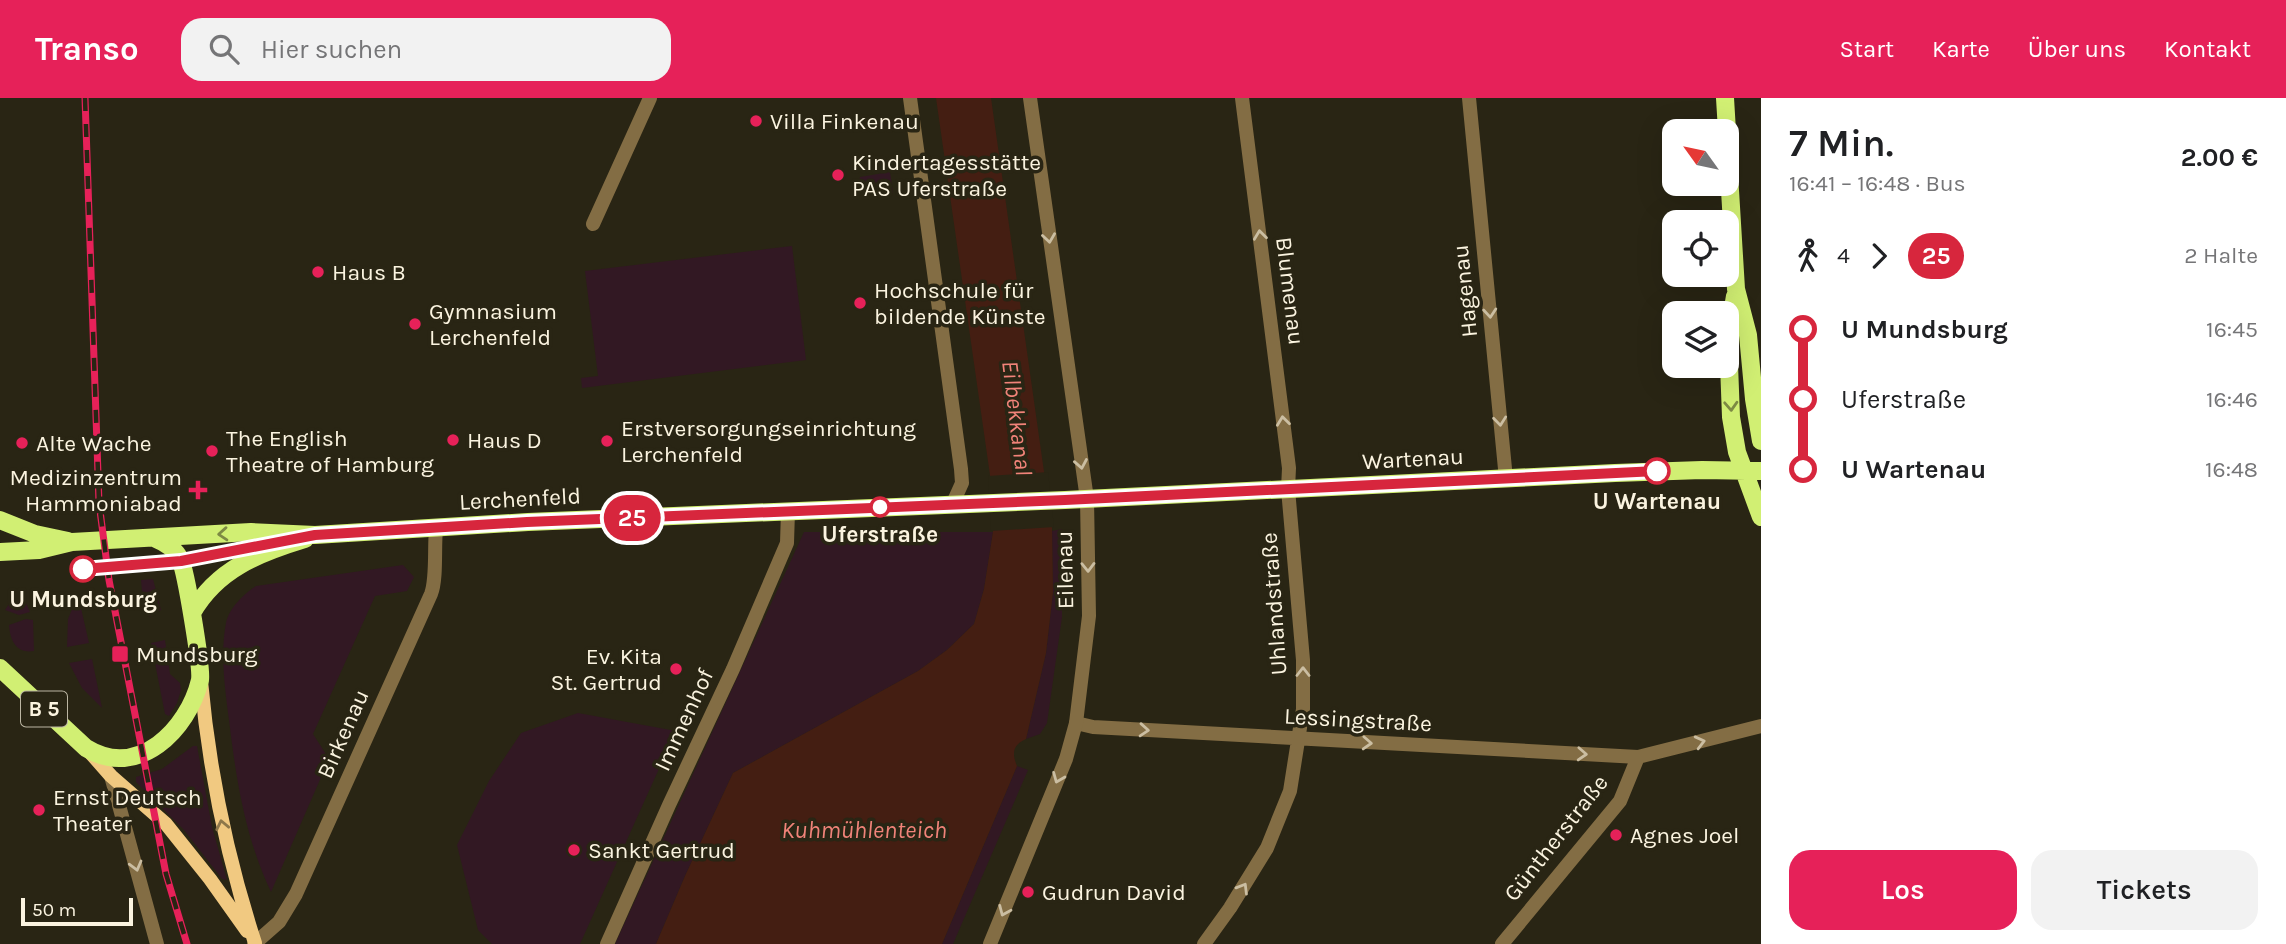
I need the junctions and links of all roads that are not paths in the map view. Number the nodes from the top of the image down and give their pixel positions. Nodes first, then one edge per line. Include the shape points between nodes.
1 (650, 98) edge
2 (909, 98) edge
3 (1030, 98) edge
4 (1242, 98) edge
5 (1469, 98) edge
6 (1725, 98) edge
7 (1726, 119) edge
8 (1730, 196) edge
9 (593, 225) dead end
10 (1736, 289) junction
11 (1761, 441) edge
12 (1743, 471) junction
13 (1761, 471) edge
14 (1506, 479) junction
15 (1288, 489) junction
16 (1087, 499) junction
17 (953, 503) junction
18 (788, 511) junction
19 (1761, 517) edge
20 (0, 520) edge
21 (436, 529) junction
22 (315, 535) junction
23 (156, 539) junction
24 (72, 542) junction
25 (0, 552) edge
26 (192, 612) junction
27 (0, 668) edge
28 (200, 678) junction
29 (1076, 723) junction
30 (1761, 726) edge
31 (1298, 740) junction
32 (86, 748) junction
33 (1638, 757) junction
34 (111, 776) junction
35 (157, 944) edge
36 (255, 944) edge
37 (607, 944) edge
38 (990, 944) edge
39 (1204, 944) edge
40 (1502, 944) edge

1 - 9 street
2 - 17 street via 961,469 962,483
3 -> 16 street, Eilenau
15 -> 4 street, Blumenau via 1288,454
5 -> 14 street, Hagenau
6 - 7 main road
8 - 10 main road
10 - 11 main road via 1748,335
10 -> 12 main road via 1728,338 1731,417
12 - 13 main road, Wartenau
12 - 14 main road, Wartenau
12 - 19 main road
14 - 15 main road, Wartenau
15 - 16 main road, Wartenau
31 -> 15 street, Uhlandstraße via 1303,660
16 - 17 main road, Lerchenfeld
16 -> 29 street, Eilenau via 1089,616
17 - 18 main road, Lerchenfeld
18 - 21 main road, Lerchenfeld
18 - 37 street, Immenhof via 787,543
20 - 24 main road
21 - 22 main road, Lerchenfeld
21 - 36 street, Birkenau via 435,586 296,894 279,922
22 -> 23 main road, Lerchenfeld via 251,532
22 - 26 main road via 234,568 211,585
23 - 24 main road, Lerchenfeld
23 - 26 main road via 174,550 181,561
24 - 25 main road, Lerchenfeld via 38,551
26 - 28 main road, B 5
27 - 32 main road, B 5
28 - 32 main road, B 5 via 186,713 156,747 110,759
36 -> 28 main road via 227,848 205,732
29 -> 31 street, Lessingstraße
29 -> 38 street, Eilenau via 1066,759
33 -> 30 street
31 -> 33 street, Lessingstraße
39 -> 31 street, Uhlandstraße via 1267,848 1290,791
32 - 34 main road
33 - 40 street, Güntherstraße via 1620,801
34 -> 35 street
34 - 36 main road via 166,824

